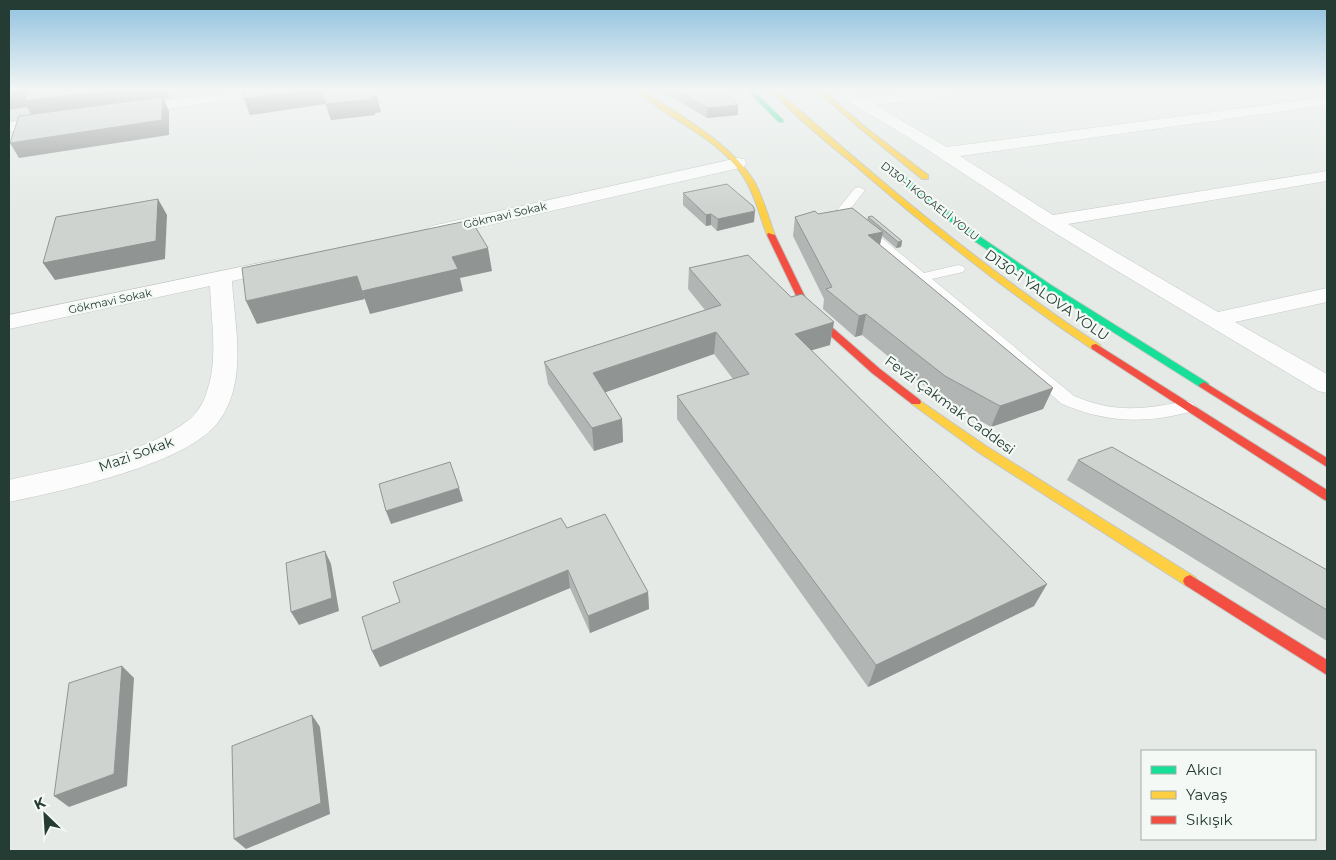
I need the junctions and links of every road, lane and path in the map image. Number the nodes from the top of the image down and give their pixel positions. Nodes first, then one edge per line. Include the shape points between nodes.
1 (694, 129) edge
2 (817, 129) edge
3 (865, 129) edge
4 (905, 129) edge
5 (1119, 129) edge
6 (943, 153) junction
7 (738, 164) junction
8 (889, 168) dead end
9 (1327, 176) edge
10 (933, 184) dead end
11 (855, 187) joint
12 (871, 200) dead end
13 (1049, 220) junction
14 (416, 235) edge
15 (943, 257) dead end
16 (299, 261) edge
17 (962, 272) joint
18 (221, 278) junction
19 (921, 278) junction
20 (1071, 288) dead end
21 (993, 289) dead end
22 (1327, 295) edge
23 (1214, 320) junction
24 (9, 322) edge
25 (1089, 343) junction
26 (1327, 385) edge
27 (1187, 407) junction
28 (1317, 457) junction
29 (1327, 463) edge
30 (9, 491) edge
31 (1327, 496) edge
32 (1327, 668) edge

1 - 7 main road, Fevzi Çakmak Caddesi
2 - 25 main road, D130-1 YALOVA YOLU via 966,256
3 - 10 main road
4 - 6 street
5 - 6 street
6 - 13 street
7 - 14 street, Gökmavi Sokak
7 - 32 main road, Fevzi Çakmak Caddesi via 750,180 763,219 804,305 876,371 982,449
8 - 28 main road, D130-1 KOCAELİ YOLU via 980,240 1041,283
9 - 13 street
11 - 12 main road
11 - 19 lane via 842,212
13 - 23 street
15 - 17 main road
16 - 18 street, Gökmavi Sokak
17 - 19 lane
18 - 24 street, Gökmavi Sokak
18 - 30 street, Mazi Sokak via 222,384 214,407 201,423 185,436 127,460
19 - 27 lane via 1068,400 1089,410 1111,415 1133,416
20 - 28 main road
21 - 25 main road
22 - 23 street
23 - 26 street
25 - 27 main road, D130-1 YALOVA YOLU
27 - 31 main road, D130-1 YALOVA YOLU
28 - 29 main road, D130-1 KOCAELİ YOLU

